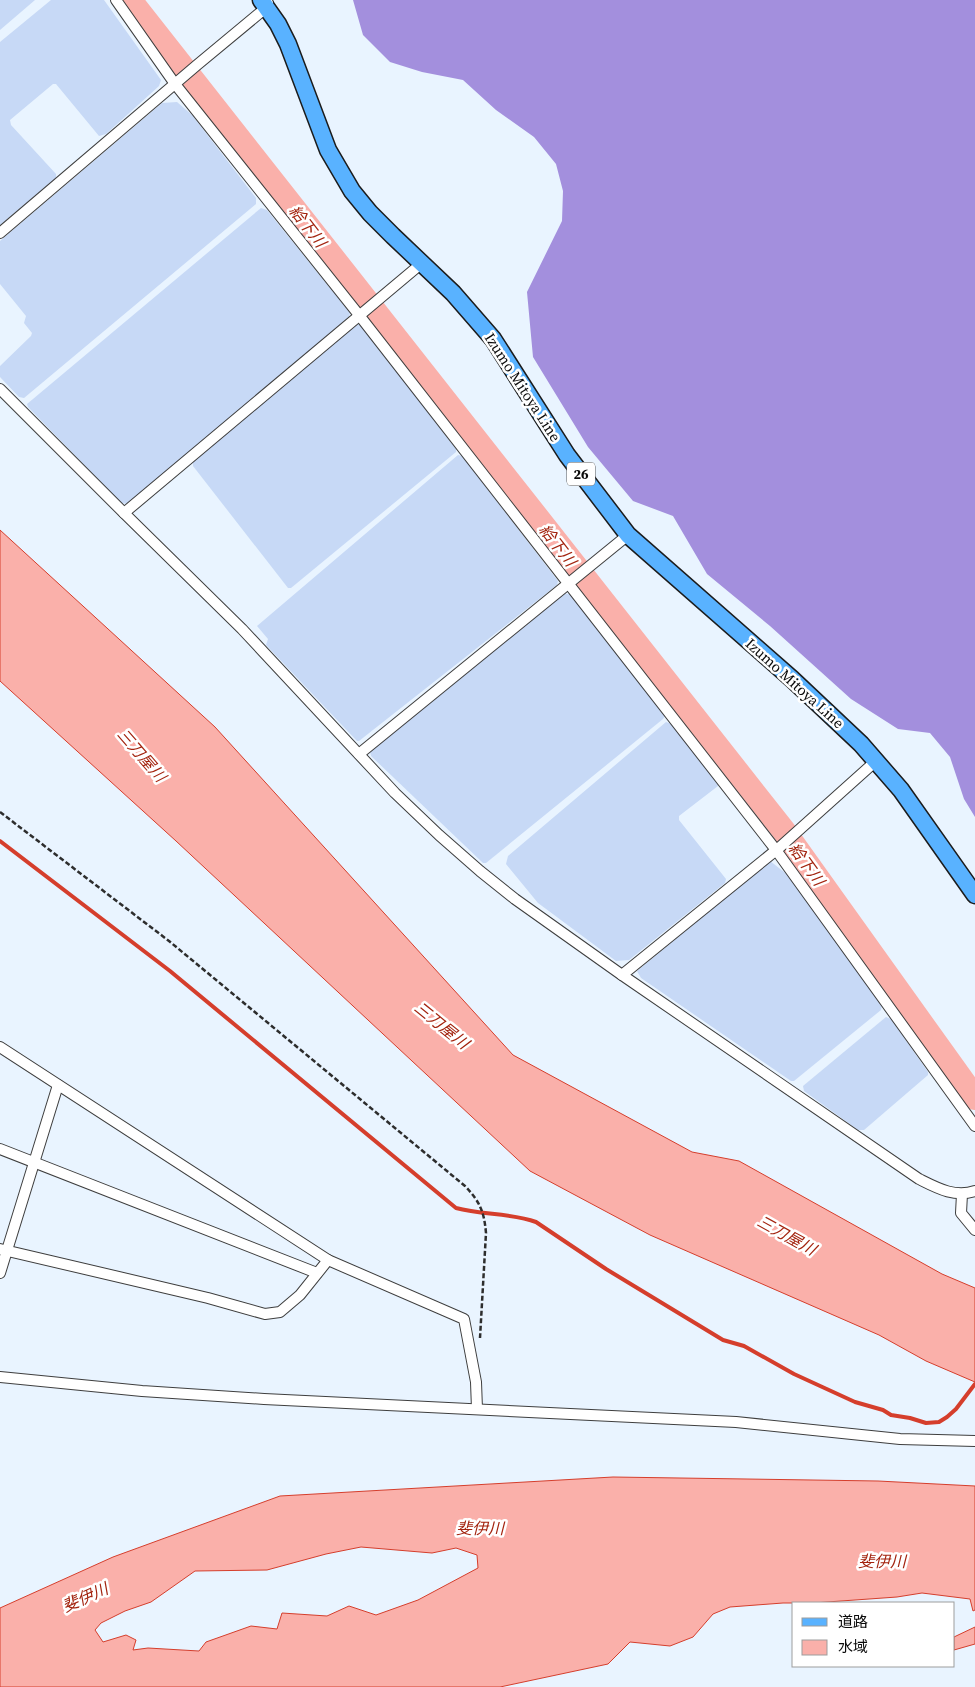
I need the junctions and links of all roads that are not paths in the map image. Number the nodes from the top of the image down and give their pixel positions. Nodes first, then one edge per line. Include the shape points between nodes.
1 (116, 0) edge
2 (266, 2) edge
3 (177, 82) junction
4 (0, 233) edge
5 (422, 263) junction
6 (361, 314) junction
7 (0, 389) edge
8 (124, 514) junction
9 (628, 535) junction
10 (570, 581) junction
11 (359, 754) junction
12 (877, 760) junction
13 (778, 848) junction
14 (975, 895) edge
15 (622, 975) junction
16 (0, 1047) edge
17 (58, 1084) junction
18 (975, 1126) edge
19 (0, 1149) edge
20 (34, 1163) junction
21 (975, 1191) edge
22 (962, 1194) junction
23 (975, 1230) edge
24 (4, 1250) edge
25 (328, 1260) junction
26 (0, 1273) edge
27 (316, 1273) junction
28 (0, 1377) edge
29 (477, 1409) junction
30 (975, 1441) edge

1 - 3 street
2 - 3 street
2 - 5 main road, Izumo Mitoya Line / 26 via 288,44 328,150 340,172 370,213
3 - 4 street
3 - 6 street
5 - 6 street
5 - 9 main road, Izumo Mitoya Line / 26 via 493,339 567,455
6 - 8 street
6 - 10 street
7 - 8 street
8 - 11 street via 242,628
9 - 10 street
9 - 12 main road, Izumo Mitoya Line / 26 via 792,679
10 - 11 street
10 - 13 street
11 - 15 street via 407,805 480,871
12 - 13 street
12 - 14 main road, Izumo Mitoya Line / 26 via 902,790
13 - 15 street
13 - 18 street
15 - 22 street via 919,1179 940,1189
16 - 17 street
17 - 20 street
17 - 25 street
19 - 20 street
20 - 24 street
20 - 27 street
21 - 22 street
22 - 23 street via 961,1213
24 - 26 street
24 - 27 street via 265,1314 280,1312 300,1295
25 - 27 street
25 - 29 street via 464,1319 476,1382
28 - 29 street via 142,1391
29 - 30 street via 736,1422 900,1439

